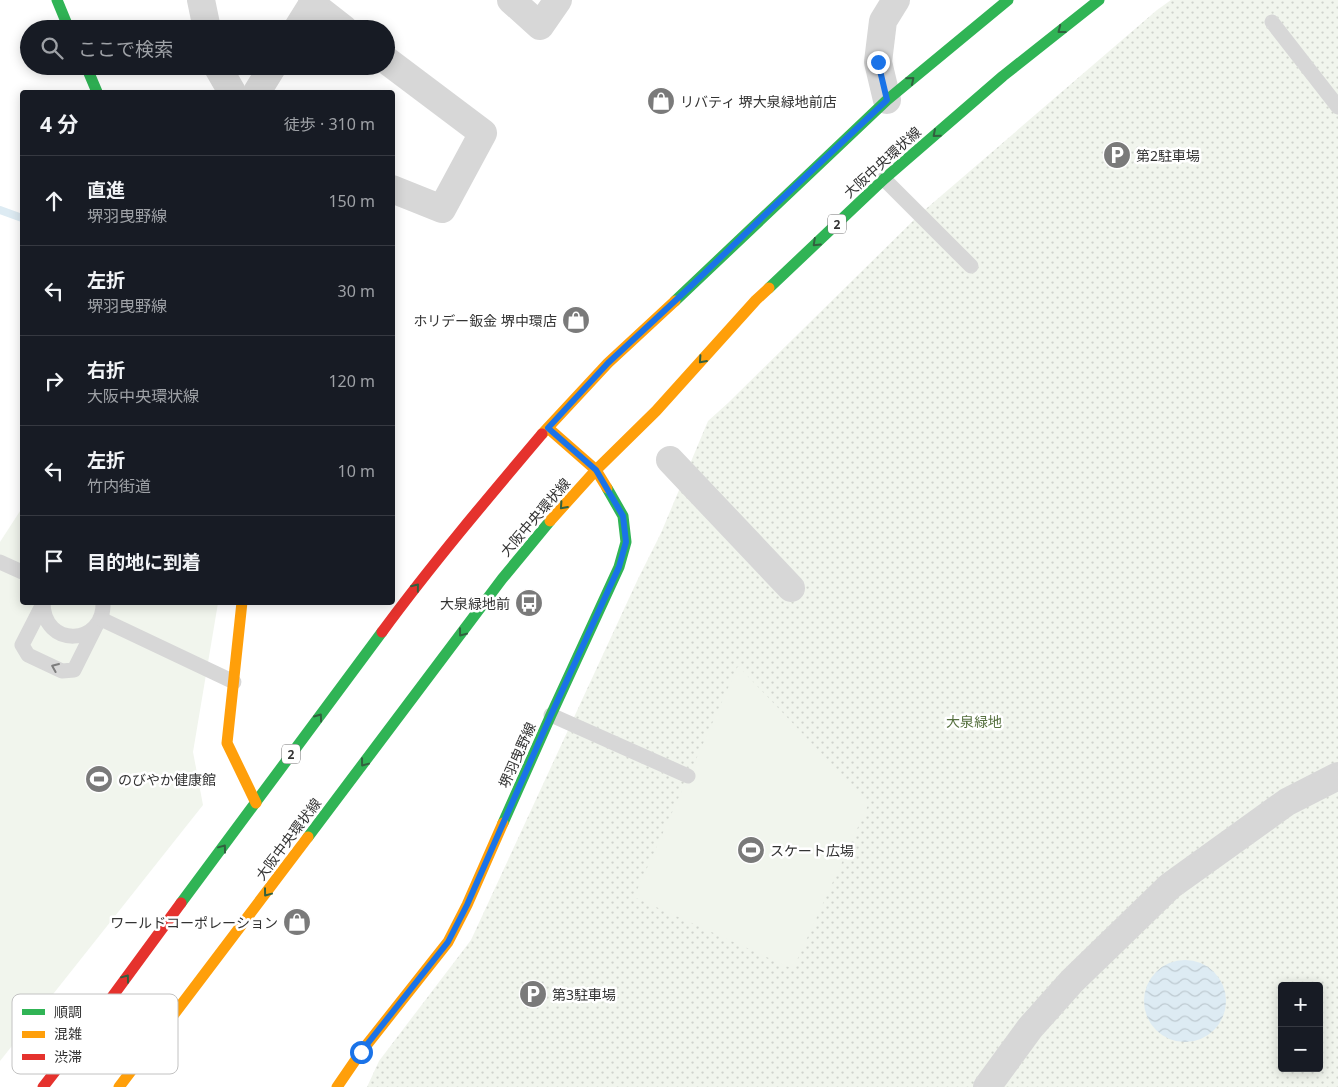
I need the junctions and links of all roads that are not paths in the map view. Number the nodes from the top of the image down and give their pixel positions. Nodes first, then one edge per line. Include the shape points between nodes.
1 (57, 0) edge
2 (201, 0) edge
3 (511, 0) edge
4 (558, 0) edge
5 (896, 0) edge
6 (1008, 0) edge
7 (1099, 0) edge
8 (313, 2) edge
9 (65, 20) edge
10 (205, 20) edge
11 (302, 20) edge
12 (334, 20) edge
13 (1272, 22) dead end
14 (395, 67) edge
15 (90, 75) edge
16 (222, 75) edge
17 (267, 75) edge
18 (96, 90) edge
19 (231, 90) edge
20 (258, 90) edge
21 (887, 100) junction
22 (1338, 106) edge
23 (884, 178) junction
24 (395, 190) edge
25 (972, 266) dead end
26 (548, 428) junction
27 (670, 460) dead end
28 (596, 470) junction
29 (0, 562) edge
30 (20, 571) edge
31 (792, 588) dead end
32 (42, 605) edge
33 (43, 605) edge
34 (103, 605) edge
35 (242, 605) edge
36 (98, 624) junction
37 (234, 682) junction
38 (551, 715) junction
39 (688, 776) dead end
40 (1338, 776) edge
41 (256, 802) junction
42 (113, 994) edge
43 (178, 1010) edge
44 (53, 1074) edge
45 (129, 1074) edge
46 (43, 1087) edge
47 (119, 1087) edge
48 (337, 1087) edge
49 (986, 1087) edge

1 - 9 main road
2 - 10 street
3 - 4 street via 540,26
5 - 21 street via 883,21 878,62
21 -> 6 main road, 2
7 -> 23 main road, 大阪中央環状線 / 2 via 1003,76
8 - 11 street
8 - 12 street
13 - 22 lane
14 - 24 street via 484,134 442,209
15 - 18 main road
16 - 19 street
17 - 20 street
21 - 26 main road, 2 via 608,363
23 - 25 lane
23 -> 28 main road, 大阪中央環状線 / 2 via 756,300 656,411
26 - 28 main road, 堺羽曳野線
41 -> 26 main road, 2 via 407,598
27 - 31 street
28 - 38 main road, 堺羽曳野線 via 623,516 626,542 619,567
28 -> 43 main road, 大阪中央環状線 / 2 via 502,579
29 - 30 lane
36 -> 32 lane via 74,670 62,671 28,655 22,645
33 - 36 lane via 48,624 65,636 86,634
34 - 36 lane
35 - 37 main road
36 - 37 lane
37 - 41 main road via 227,743
38 - 39 lane
38 - 48 main road, 堺羽曳野線 via 448,942
40 - 49 street via 1287,802 1170,886 1072,981 1030,1028
42 -> 41 main road, 2
46 -> 44 main road, 2
45 -> 47 main road, 大阪中央環状線 / 2

